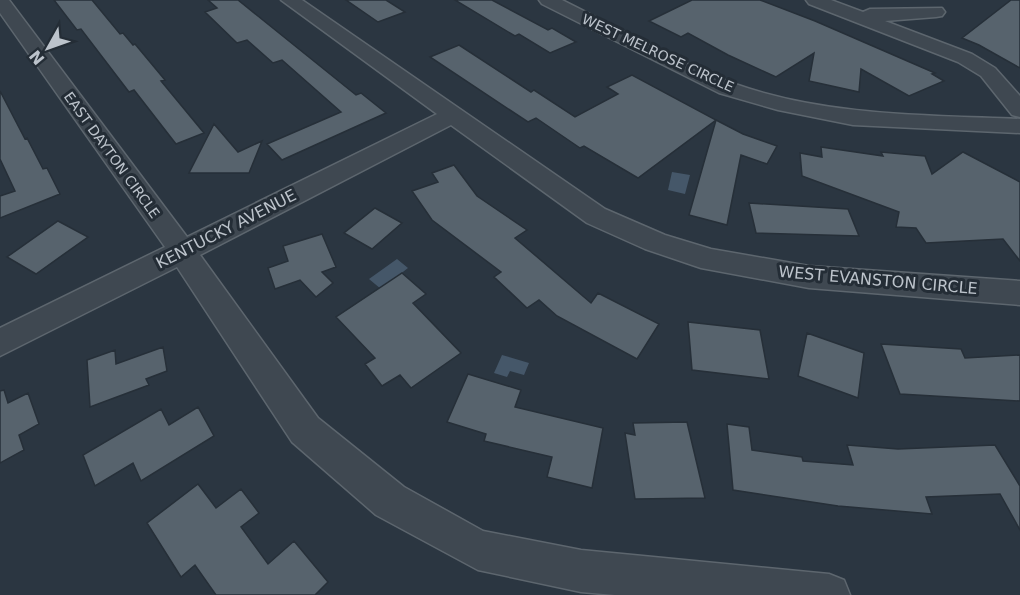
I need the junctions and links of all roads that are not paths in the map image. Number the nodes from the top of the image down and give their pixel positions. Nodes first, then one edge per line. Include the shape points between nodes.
1 (0, 0) edge
2 (290, 0) edge
3 (548, 0) edge
4 (815, 0) edge
5 (953, 0) edge
6 (846, 12) junction
7 (936, 12) junction
8 (905, 35) junction
9 (1020, 110) edge
10 (453, 115) junction
11 (1020, 126) edge
12 (182, 251) junction
13 (1020, 293) edge
14 (0, 343) edge
15 (829, 595) edge

1 - 12 street, EAST DAYTON CIRCLE
2 - 10 street, WEST EVANSTON CIRCLE
3 - 11 street, WEST MELROSE CIRCLE via 727,88 786,105 853,118
4 - 6 street
5 - 7 street
6 - 7 street
6 - 8 street
7 - 8 street
8 - 9 street via 965,58 988,72
10 - 12 street, KENTUCKY AVENUE
10 - 13 street, WEST EVANSTON CIRCLE via 596,216 655,242 711,260 809,277
12 - 14 street, KENTUCKY AVENUE
12 - 15 street, EAST DAYTON CIRCLE via 305,430 390,501 478,550 581,572

